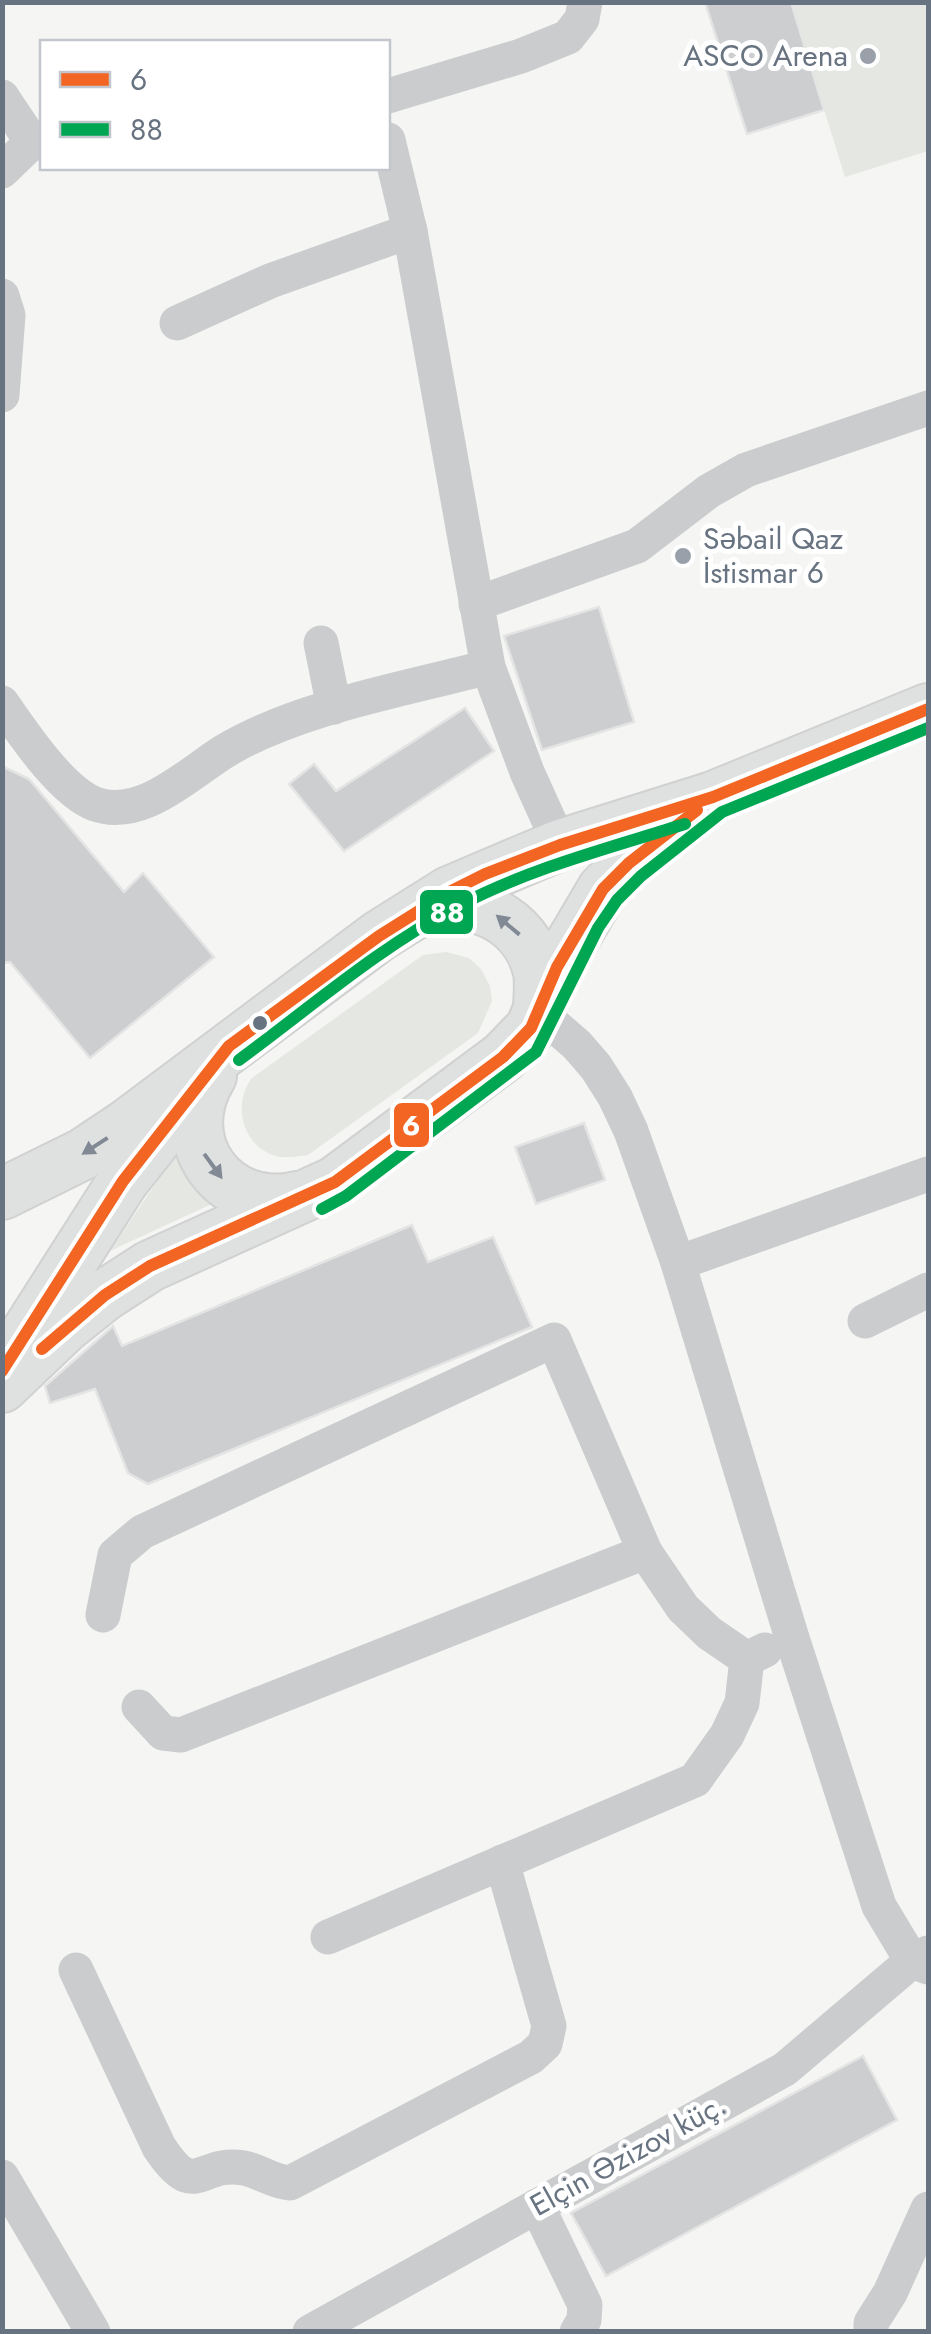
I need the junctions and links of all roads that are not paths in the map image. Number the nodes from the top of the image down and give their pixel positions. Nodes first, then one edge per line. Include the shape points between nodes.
1 (585, 2) edge
2 (390, 95) edge
3 (2, 96) edge
4 (37, 143) edge
5 (390, 148) edge
6 (2, 171) edge
7 (410, 230) junction
8 (2, 296) edge
9 (176, 323) dead end
10 (2, 395) edge
11 (928, 408) edge
12 (476, 604) junction
13 (321, 643) dead end
14 (488, 668) junction
15 (2, 703) edge
16 (334, 707) junction
17 (928, 709) edge
18 (713, 797) junction
19 (560, 845) junction
20 (402, 920) junction
21 (539, 1012) junction
22 (229, 1046) junction
23 (928, 1174) edge
24 (314, 1193) junction
25 (2, 1194) edge
26 (678, 1263) junction
27 (928, 1290) edge
28 (865, 1320) dead end
29 (2, 1372) edge
30 (2, 1387) edge
31 (645, 1552) junction
32 (104, 1616) dead end
33 (792, 1638) junction
34 (747, 1659) junction
35 (139, 1706) dead end
36 (502, 1862) junction
37 (328, 1937) dead end
38 (923, 1960) edge
39 (76, 1970) dead end
40 (2, 2176) edge
41 (537, 2206) junction
42 (928, 2209) edge
43 (93, 2332) edge
44 (310, 2332) edge
45 (577, 2332) edge
46 (872, 2332) edge

1 - 2 street via 568,38
3 - 4 street
4 - 6 street
5 - 7 street
7 - 9 street
7 - 12 street
8 - 10 street via 8,315
11 - 12 street via 746,470 638,546
12 - 14 street
13 - 16 street
14 - 16 street
14 - 19 street
15 - 16 street via 77,794 97,805 123,807 182,782 226,750
17 - 18 main road
18 - 19 main road
18 - 21 main road via 603,889
19 - 20 main road via 473,880
21 -> 20 main road via 531,951 499,916 450,903
20 - 22 main road
21 - 24 main road via 504,1057
21 - 26 street via 577,1045 616,1097
22 -> 24 main road via 199,1106 200,1148 212,1169 254,1198 280,1201
22 -> 25 main road via 84,1154
22 - 29 main road via 123,1181
23 - 26 street
24 - 30 main road via 150,1266 65,1327
26 - 33 street
27 - 28 street
31 - 32 street via 554,1340 142,1532 115,1555
31 - 34 street via 683,1608
31 - 35 street via 180,1735 163,1733
33 - 34 street
33 - 38 street via 879,1906
34 - 36 street via 742,1704 694,1780
36 - 37 street
36 - 39 street via 549,2026 545,2044 290,2184 245,2168 190,2178 176,2172
38 - 41 street, Elçin Əzizov küç. via 785,2069
40 - 43 street
41 - 44 street, Elçin Əzizov küç.
41 - 45 street via 585,2305
42 - 46 street

